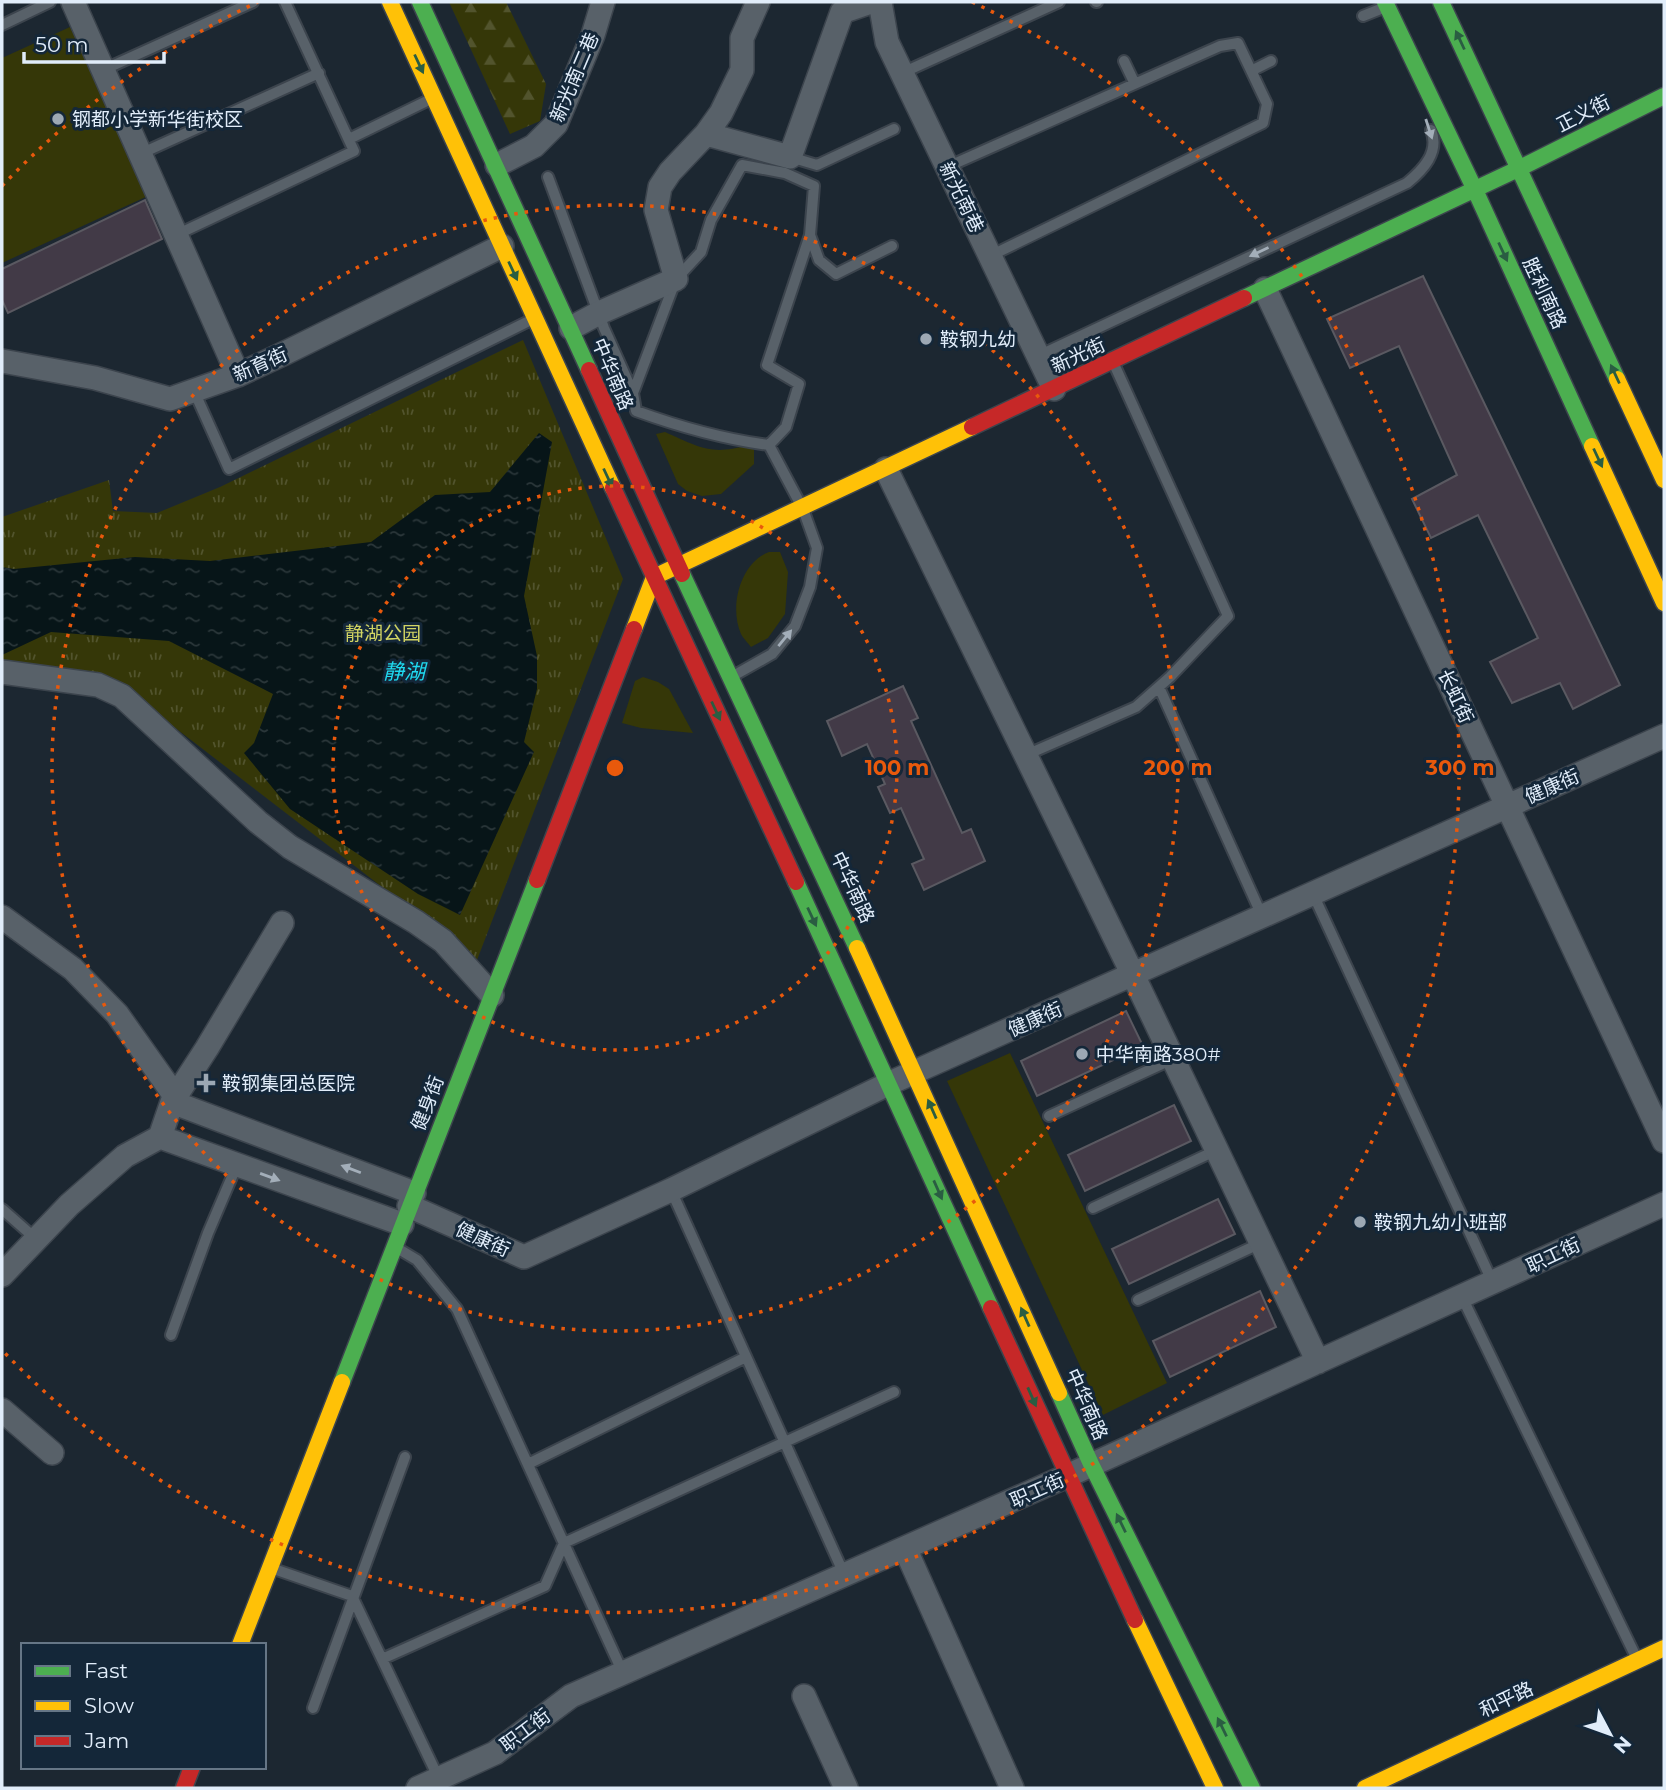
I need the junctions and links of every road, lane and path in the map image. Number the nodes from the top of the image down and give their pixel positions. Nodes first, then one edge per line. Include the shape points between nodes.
1 (50, 2) edge
2 (73, 2) edge
3 (253, 2) edge
4 (285, 2) edge
5 (390, 2) edge
6 (420, 2) edge
7 (603, 2) edge
8 (758, 2) edge
9 (871, 2) edge
10 (880, 2) edge
11 (1059, 2) edge
12 (1441, 2) edge
13 (845, 7) edge
14 (1375, 8) edge
15 (1379, 24) dead end
16 (2, 25) edge
17 (1124, 61) dead end
18 (1271, 61) dead end
19 (103, 70) junction
20 (1253, 70) junction
21 (318, 73) junction
22 (902, 74) junction
23 (1133, 82) junction
24 (1664, 96) edge
25 (434, 97) junction
26 (1427, 122) dead end
27 (894, 130) dead end
28 (706, 134) junction
29 (349, 139) junction
30 (140, 154) junction
31 (790, 157) junction
32 (497, 165) junction
33 (947, 167) junction
34 (1520, 168) junction
35 (548, 177) dead end
36 (1475, 190) junction
37 (176, 235) junction
38 (810, 235) junction
39 (502, 246) junction
40 (892, 246) dead end
41 (990, 256) junction
42 (676, 279) junction
43 (1265, 289) junction
44 (599, 313) junction
45 (535, 318) junction
46 (571, 328) junction
47 (1038, 356) junction
48 (2, 360) edge
49 (1113, 361) junction
50 (238, 375) junction
51 (1054, 389) junction
52 (194, 391) junction
53 (632, 393) junction
54 (769, 445) junction
55 (886, 469) junction
56 (1664, 480) edge
57 (803, 509) junction
58 (678, 567) junction
59 (654, 577) junction
60 (1664, 603) edge
61 (2, 672) edge
62 (731, 677) junction
63 (1159, 687) junction
64 (1664, 736) edge
65 (1026, 755) junction
66 (1508, 806) junction
67 (1312, 894) junction
68 (2, 917) edge
69 (1263, 918) junction
70 (282, 923) dead end
71 (1133, 975) junction
72 (492, 995) junction
73 (1172, 1059) junction
74 (915, 1072) junction
75 (890, 1083) junction
76 (174, 1099) junction
77 (1049, 1116) dead end
78 (160, 1137) junction
79 (1664, 1141) edge
80 (1217, 1150) junction
81 (237, 1165) junction
82 (671, 1190) junction
83 (1664, 1205) edge
84 (409, 1208) junction
85 (1093, 1208) dead end
86 (2, 1209) edge
87 (36, 1240) junction
88 (1261, 1244) junction
89 (395, 1246) junction
90 (2, 1275) edge
91 (1493, 1283) junction
92 (1462, 1297) junction
93 (1138, 1300) dead end
94 (171, 1335) dead end
95 (746, 1357) junction
96 (1318, 1362) junction
97 (894, 1392) dead end
98 (2, 1409) edge
99 (785, 1442) junction
100 (52, 1454) dead end
101 (405, 1457) dead end
102 (527, 1464) junction
103 (1091, 1464) junction
104 (1068, 1476) junction
105 (564, 1543) junction
106 (905, 1548) junction
107 (270, 1567) junction
108 (844, 1574) junction
109 (352, 1596) junction
110 (241, 1643) edge
111 (1664, 1648) edge
112 (382, 1659) junction
113 (1638, 1661) junction
114 (623, 1673) junction
115 (804, 1696) dead end
116 (313, 1708) dead end
117 (428, 1783) edge
118 (846, 1788) edge
119 (1012, 1788) edge
120 (1215, 1788) edge
121 (1252, 1788) edge
122 (1365, 1788) edge

1 - 16 lane
2 - 19 street
3 - 19 lane
4 - 21 lane
5 -> 25 main road
6 - 32 main road, 中华南路
7 - 32 street, 新光南二巷 via 556,124 534,146
8 - 28 street via 742,38 742,69
9 - 13 street
10 - 22 street, 新光南巷 via 887,42
11 - 22 lane
34 -> 12 main road, 胜利南路
13 - 31 street
14 - 15 lane
14 - 36 main road, 胜利南路
17 - 23 lane
18 - 20 lane
19 - 30 street
20 - 23 lane via 1238,43
20 - 41 lane via 1267,104 1262,123
21 - 29 lane
21 - 30 lane
22 - 33 street, 新光南巷
23 - 33 lane
24 - 34 main road, 正义街
25 - 29 lane
25 - 39 main road
26 -> 47 lane via 1433,134 1431,157 1407,183
27 - 31 lane via 817,165
28 - 31 street
28 - 42 street via 660,187 656,210
29 - 37 lane via 354,151
30 - 37 street
32 - 46 main road, 中华南路
33 - 41 street, 新光南巷
34 - 36 main road, 新光街
56 -> 34 main road, 胜利南路
35 - 44 lane
36 - 43 main road, 新光街
36 -> 60 main road, 胜利南路
37 - 50 street
38 - 40 lane via 819,260 836,274
38 - 42 lane via 814,186 785,173 742,165 711,220 701,252
38 - 54 lane via 767,365 799,384 786,427
39 -> 45 main road
39 - 50 street, 新育街
41 - 47 street, 新光南巷
42 - 44 street
42 - 53 lane
43 - 49 main road, 新光街
43 - 66 street, 长虹街
44 - 46 street
44 - 53 lane
45 - 52 lane via 229,469
45 -> 59 main road
46 - 58 main road, 中华南路
47 - 51 street, 新光南巷
48 - 52 street, 新育街 via 170,399
49 - 51 main road, 新光街
49 - 63 lane via 1228,616
50 - 52 street, 新育街
51 - 55 main road, 新光街
53 - 54 lane via 636,411 689,430
54 - 57 lane
55 - 57 main road, 新光街
55 - 65 street
57 - 58 main road, 新光街
62 -> 57 lane via 772,654 795,626 810,587 817,548
58 - 59 main road, 新光街
58 - 62 main road, 中华南路
59 - 72 main road, 健身街
59 -> 75 main road
61 - 72 street via 98,685 122,696 258,822 290,847 443,941
62 - 74 main road, 中华南路
63 - 65 lane via 1136,706
63 - 69 lane
64 - 66 street, 健康街
65 - 71 street
66 - 67 street, 健康街
66 - 79 street, 长虹街
67 - 69 street, 健康街
67 - 91 lane
68 - 76 street via 73,969 117,1014
69 - 71 street, 健康街
70 - 76 street
71 - 73 street
71 - 74 street, 健康街
72 - 84 main road, 健身街
73 - 77 lane
73 - 80 street
74 - 75 street, 健康街
103 -> 74 main road, 中华南路
75 - 82 street, 健康街
75 -> 104 main road
76 - 78 street
84 -> 76 street
78 - 81 street
78 - 87 street via 125,1156
80 - 85 lane
80 - 88 street
81 -> 84 street
81 - 94 lane
82 - 84 street, 健康街 via 524,1257
82 - 95 lane
83 - 91 street, 职工街
84 - 89 main road, 健身街
86 - 87 lane
87 - 90 street
88 - 93 lane
88 - 96 street
89 - 102 lane via 417,1260 457,1309
89 - 107 main road, 健身街
91 - 92 street, 职工街
92 - 96 street, 职工街
92 - 113 lane
95 - 99 lane
95 - 102 lane
96 - 103 street, 职工街
97 - 99 lane
98 - 100 street
99 - 105 lane
99 - 108 lane
101 - 109 lane
102 - 105 lane
103 - 104 street, 职工街
121 -> 103 main road, 中华南路
104 - 106 street, 职工街
104 - 120 main road
105 - 112 lane via 545,1586
105 - 114 lane
106 - 108 street, 职工街
106 - 119 street
107 - 109 lane
107 - 110 main road, 健身街
108 - 114 street, 职工街
109 - 112 lane
109 - 116 lane
111 - 113 main road, 和平路
112 - 117 lane
113 - 122 main road, 和平路
114 - 117 street, 职工街 via 571,1696 495,1752
115 - 118 street

